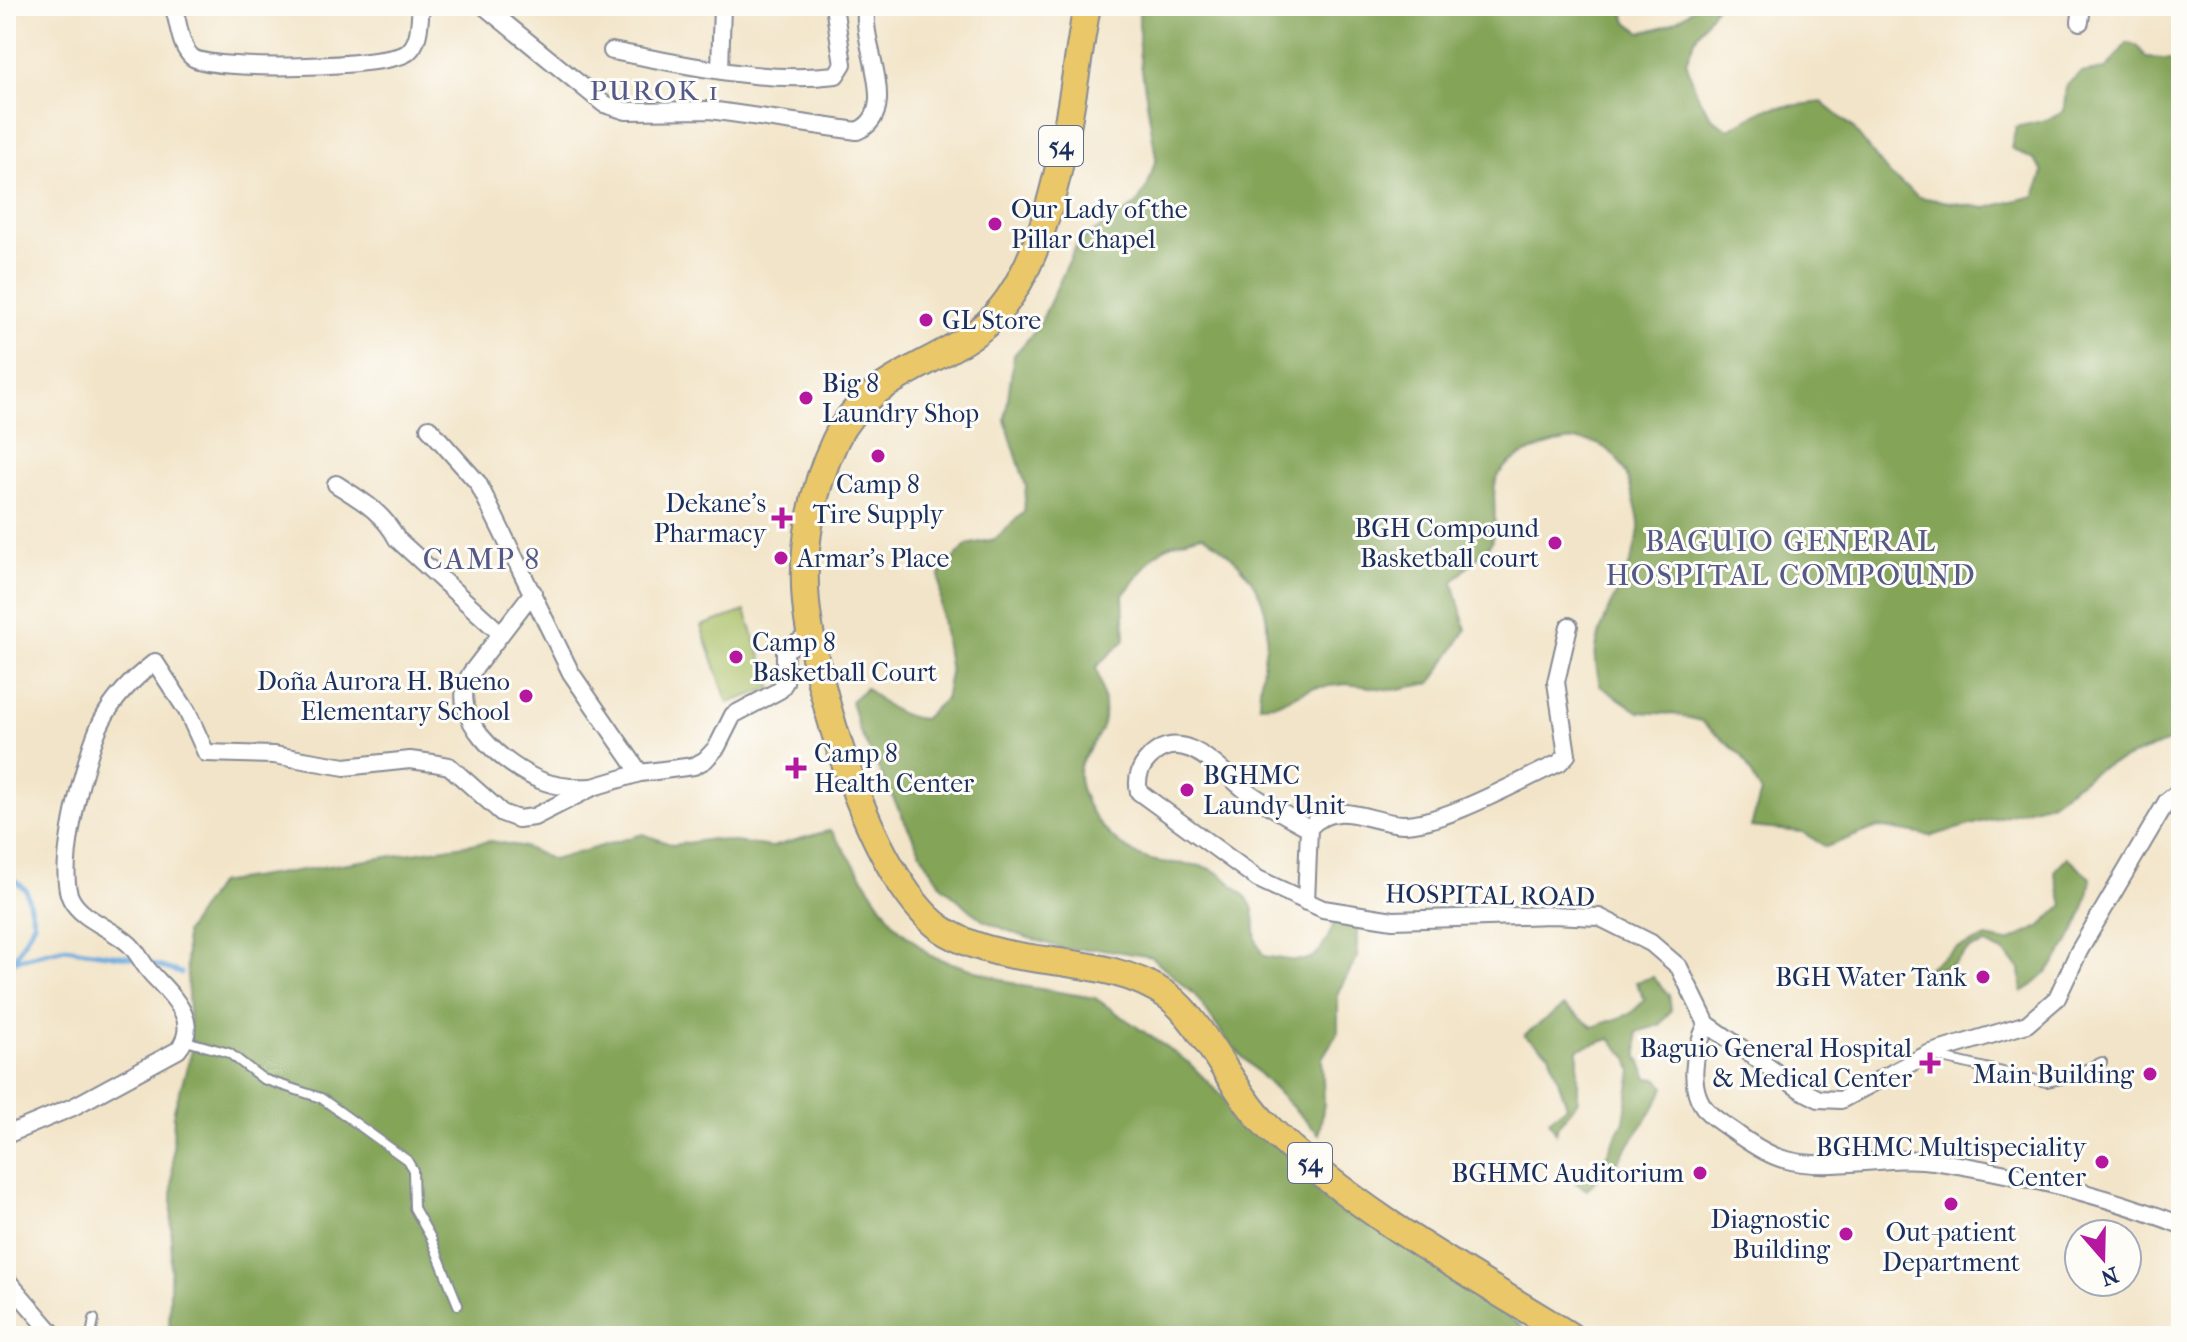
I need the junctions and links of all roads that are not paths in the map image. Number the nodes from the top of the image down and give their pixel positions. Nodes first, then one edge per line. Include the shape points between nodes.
1 (173, 6) edge
2 (421, 6) edge
3 (484, 6) edge
4 (722, 6) edge
5 (834, 6) edge
6 (867, 6) edge
7 (1087, 6) edge
8 (612, 51) dead end
9 (720, 70) junction
10 (429, 428) dead end
11 (336, 484) dead end
12 (533, 592) junction
13 (1569, 626) dead end
14 (499, 632) junction
15 (811, 635) junction
16 (640, 773) junction
17 (593, 787) junction
18 (2181, 790) edge
19 (1309, 828) junction
20 (1306, 902) junction
21 (1707, 1024) junction
22 (186, 1041) junction
23 (1928, 1054) junction
24 (2102, 1062) dead end
25 (6, 1135) edge
26 (2181, 1225) edge
27 (6, 1279) edge
28 (458, 1305) dead end
29 (94, 1319) dead end
30 (55, 1336) edge
31 (91, 1336) edge
32 (1570, 1336) edge

1 - 2 street via 187,51 200,62 298,66 398,58 415,43
3 - 6 street via 604,104 626,111 710,110 843,131 868,126 874,118 879,91 865,33
4 - 9 street
5 - 9 street via 843,64 836,75 810,78
7 - 15 highway, 54 via 1051,198 1042,233 1019,281 996,316 978,331 910,368 861,404 833,444 808,541
8 - 9 street
10 - 12 street via 478,483
11 - 14 street via 375,509 397,539
12 - 14 street
12 - 16 street via 571,673
13 - 19 street via 1556,682 1567,745 1567,755 1559,763 1430,820 1402,824 1336,812
14 - 17 street via 462,686 474,727 500,754 541,781
15 - 16 street via 785,650 780,690 733,715 712,754 694,766
15 - 32 highway, 54 via 841,748 866,815 908,898 930,922 982,946 1151,985 1190,1018 1244,1099 1305,1159 1381,1219
16 - 17 street
17 - 22 street via 556,808 518,819 502,813 449,766 410,760 345,767 274,755 206,753 155,662 129,682 102,720 87,757 66,872 76,907 130,945 177,999 187,1025
18 - 23 street via 2167,801 2057,998 2027,1024
19 - 20 street
19 - 20 street, HOSPITAL ROAD via 1183,746 1159,749 1138,775 1144,800 1258,879
20 - 21 street, HOSPITAL ROAD via 1343,914 1393,920 1599,917 1651,943 1679,967
21 - 23 street via 1819,1099 1841,1100
21 - 26 street via 1693,1065 1708,1113 1754,1146 1783,1159 1933,1161 2027,1179 2139,1208
22 - 25 street via 104,1092
22 - 28 lane via 229,1053 263,1079 321,1098 407,1160 413,1170 414,1208
23 - 24 lane via 2046,1082
27 - 30 street
29 - 31 lane

